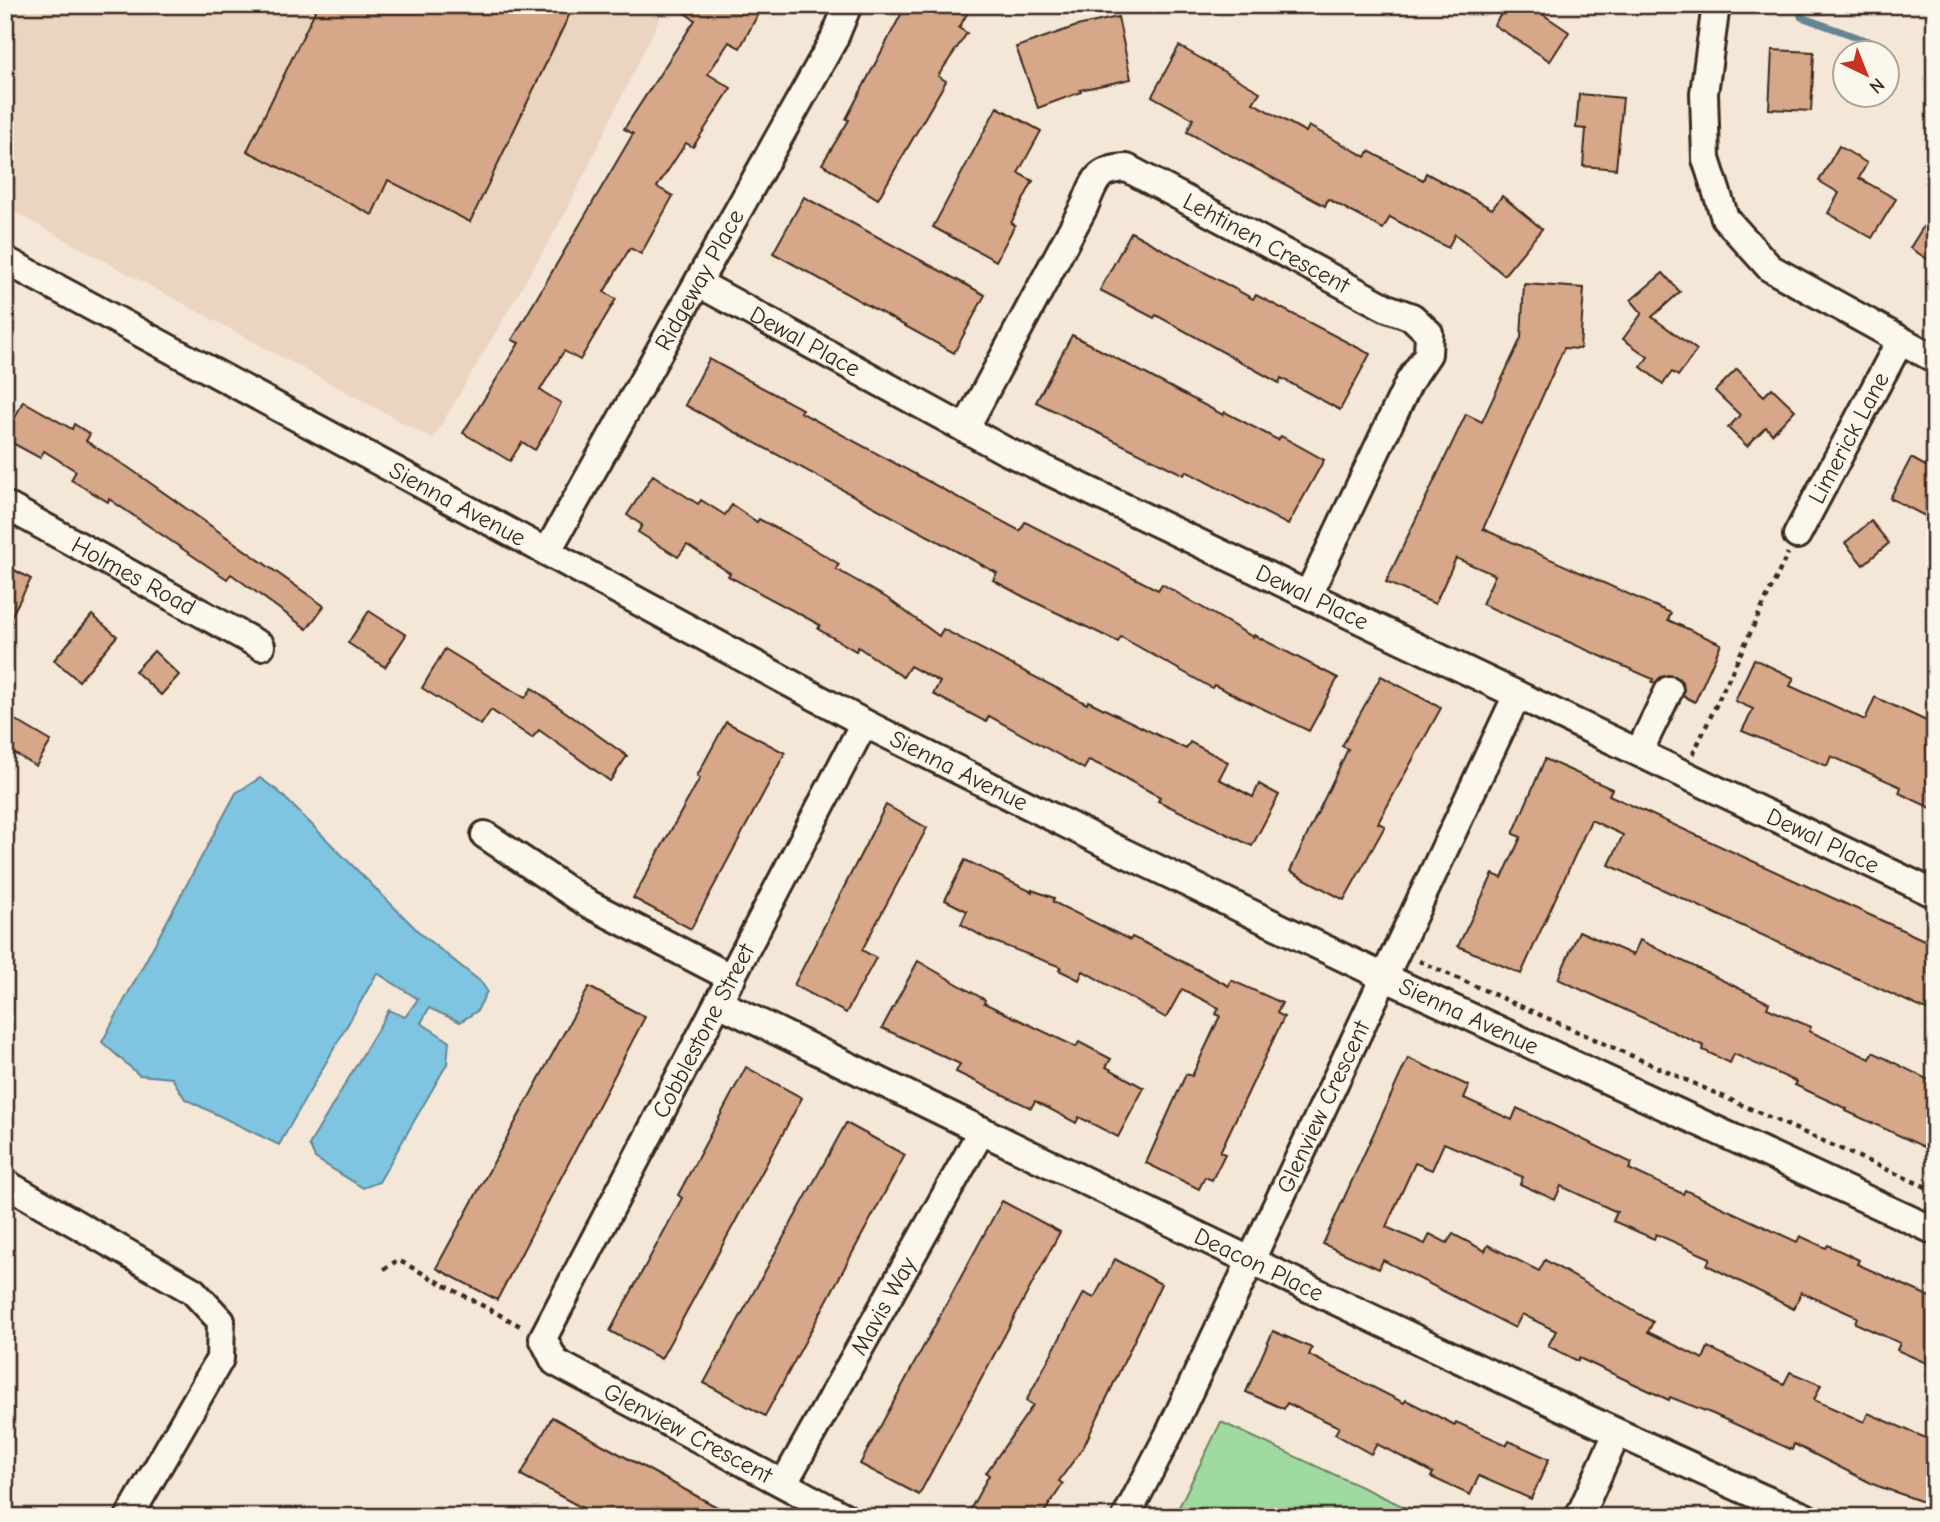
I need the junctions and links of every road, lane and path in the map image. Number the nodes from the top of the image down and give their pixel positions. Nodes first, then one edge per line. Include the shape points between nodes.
1 (848, 5) edge
2 (1716, 5) edge
3 (5, 260) edge
4 (698, 283) junction
5 (1900, 341) junction
6 (1935, 359) edge
7 (965, 429) junction
8 (5, 505) edge
9 (1797, 536) joint
10 (547, 552) junction
11 (1308, 595) junction
12 (261, 646) dead end
13 (1669, 690) dead end
14 (1517, 695) junction
15 (864, 723) junction
16 (1639, 752) junction
17 (1684, 774) junction
18 (485, 835) dead end
19 (1935, 894) edge
20 (1419, 961) dead end
21 (1384, 977) junction
22 (732, 978) junction
23 (719, 1003) junction
24 (982, 1130) junction
25 (5, 1183) edge
26 (1935, 1191) edge
27 (1935, 1231) edge
28 (1251, 1260) junction
29 (384, 1269) dead end
30 (543, 1338) junction
31 (1617, 1433) junction
32 (784, 1483) junction
33 (129, 1517) edge
34 (845, 1517) edge
35 (1126, 1517) edge
36 (1579, 1517) edge
37 (1805, 1517) edge

1 - 4 street, Ridgeway Place
2 - 5 street via 1704,93 1706,159 1725,218 1770,268
3 - 10 street, Sienna Avenue
4 - 7 street, Dewal Place
4 - 10 street, Ridgeway Place
5 - 6 street
5 - 9 street, Limerick Lane
7 - 11 street, Dewal Place
7 - 11 street, Lehtinen Crescent via 1096,178 1110,169 1127,168 1387,308 1412,317 1429,333 1428,354 1409,382
8 - 12 street, Holmes Road
9 - 17 path
10 - 15 street, Sienna Avenue
11 - 14 street, Dewal Place
13 - 16 street
14 - 16 street, Dewal Place
14 - 21 street, Glenview Crescent
15 - 21 street, Sienna Avenue
15 - 22 street, Cobblestone Street
16 - 17 street, Dewal Place
17 - 19 street, Dewal Place
18 - 22 street via 587,903
20 - 26 path
21 - 27 street, Sienna Avenue
21 - 28 street, Glenview Crescent
22 - 23 street, Cobblestone Street
23 - 24 street, Deacon Place
23 - 30 street, Cobblestone Street
24 - 28 street, Deacon Place
24 - 32 street, Mavis Way
25 - 33 street via 193,1291 221,1321 220,1359
28 - 31 street, Deacon Place
28 - 35 street, Glenview Crescent
29 - 30 path via 398,1260
30 - 32 street, Glenview Crescent via 555,1362
31 - 36 street
31 - 37 street, Deacon Place
32 - 34 street, Glenview Crescent

